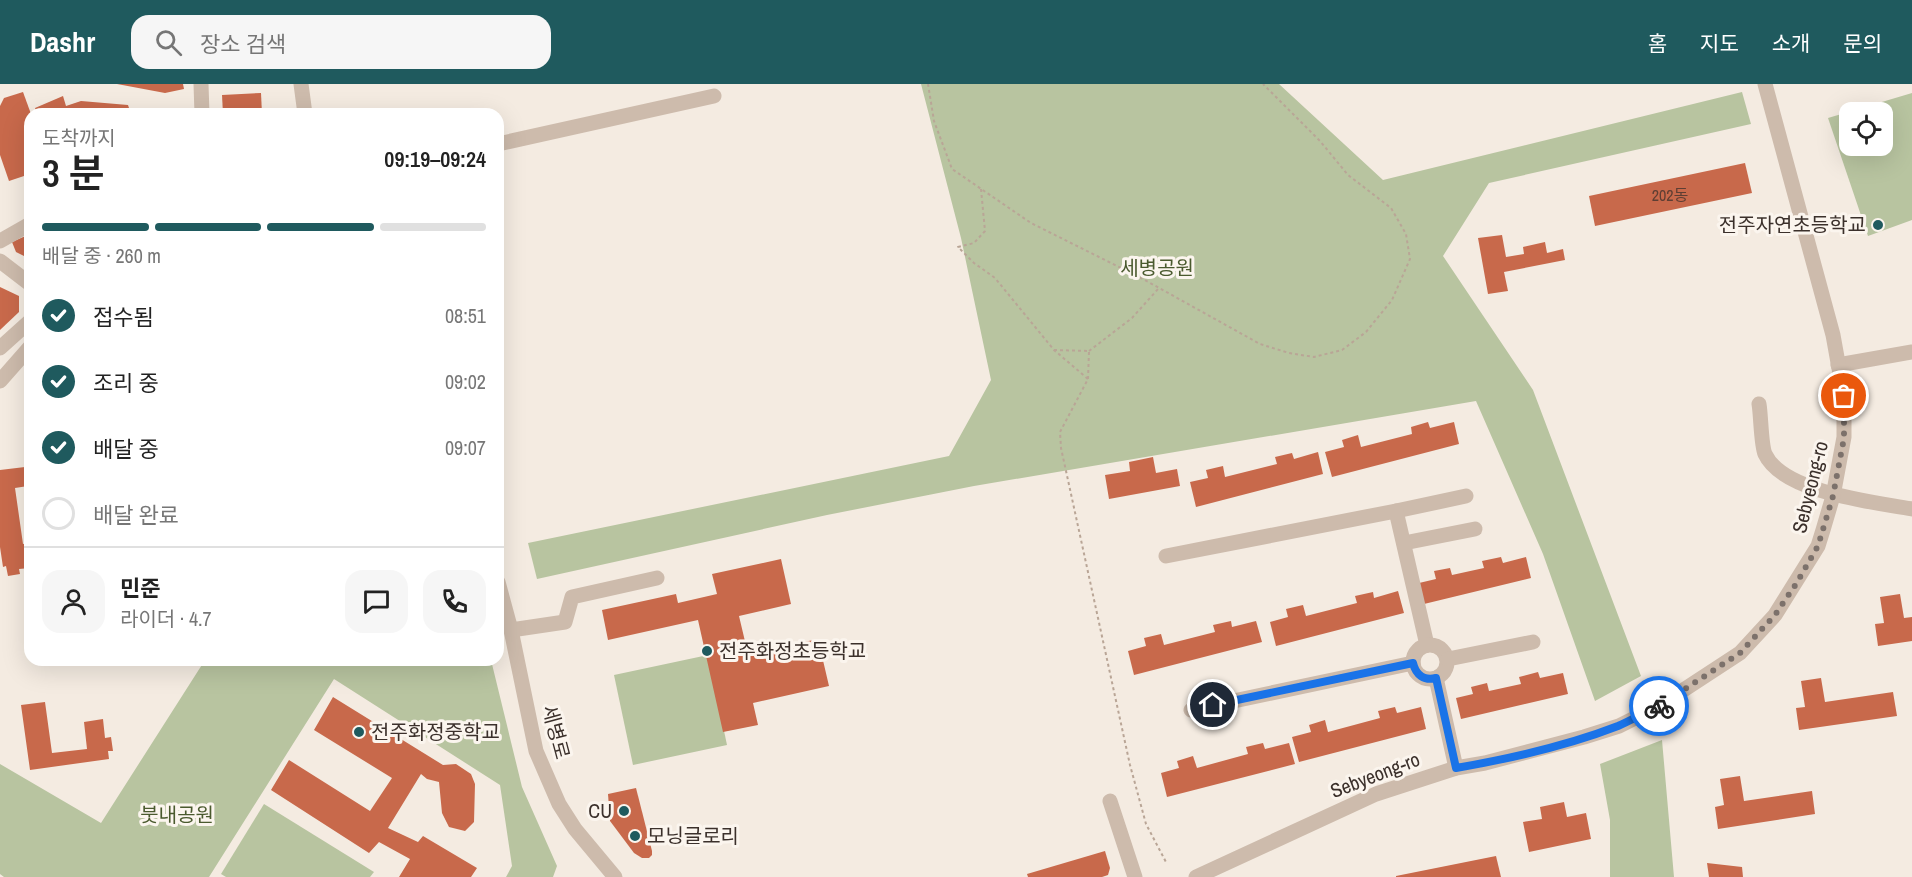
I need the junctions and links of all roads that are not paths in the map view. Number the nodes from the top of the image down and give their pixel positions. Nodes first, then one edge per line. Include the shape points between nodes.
1 (201, 84) edge
2 (301, 84) edge
3 (1765, 84) edge
4 (714, 96) dead end
5 (202, 108) edge
6 (304, 108) edge
7 (504, 143) edge
8 (24, 227) edge
9 (0, 241) edge
10 (0, 261) edge
11 (24, 279) edge
12 (24, 326) edge
13 (0, 348) edge
14 (1912, 352) edge
15 (24, 354) edge
16 (1838, 365) junction
17 (0, 381) edge
18 (1759, 404) dead end
19 (1466, 496) dead end
20 (1833, 496) junction
21 (1912, 509) edge
22 (1396, 511) junction
23 (1475, 529) dead end
24 (1404, 543) junction
25 (1166, 556) dead end
26 (657, 578) dead end
27 (504, 604) edge
28 (511, 630) junction
29 (1533, 642) dead end
30 (1427, 645) junction
31 (1448, 659) junction
32 (1413, 663) junction
33 (1436, 678) junction
34 (1191, 710) dead end
35 (1456, 768) junction
36 (1110, 801) dead end
37 (613, 877) edge
38 (1135, 877) edge
39 (1196, 877) edge

1 - 5 street
2 - 6 street
3 - 16 street, Sebyeong-ro
4 - 7 street
8 - 9 street
10 - 11 street
12 - 13 street
14 - 16 street
15 - 17 street
16 - 20 street, Sebyeong-ro via 1844,396 1844,438
18 - 20 street via 1765,454 1798,483
19 - 22 street
20 - 21 street
20 - 35 street, Sebyeong-ro via 1818,546 1796,584 1775,615 1740,653 1667,701 1619,726
22 - 24 street
22 - 25 street
23 - 24 street
24 - 30 street
26 - 28 street via 572,597 566,622
27 - 28 street, 세병로
28 - 37 street, 세병로 via 536,751 553,793 575,829
29 - 31 street
30 - 31 street via 1442,649
30 - 32 street via 1419,648
31 - 33 street via 1446,670
32 - 33 street via 1422,677
32 - 34 street
33 - 35 street
35 - 39 street, Sebyeong-ro via 1376,794
36 - 38 street

